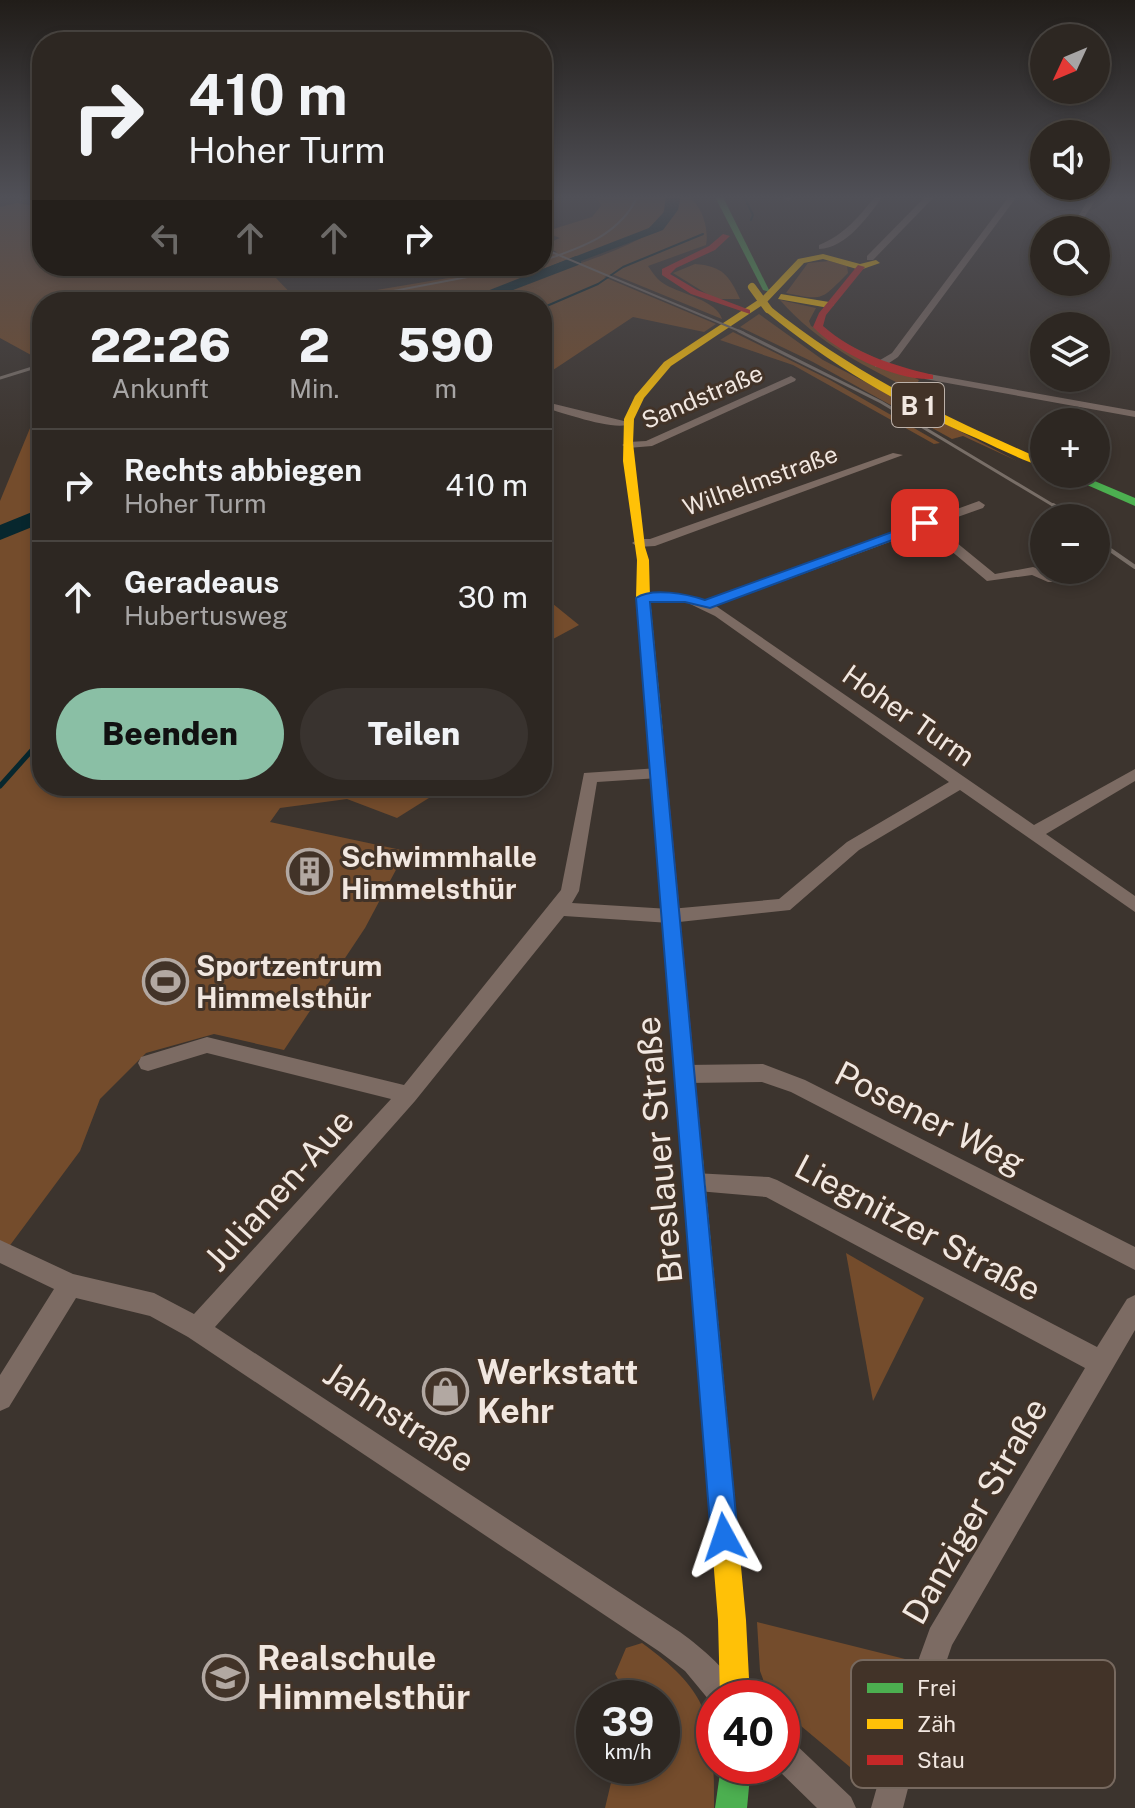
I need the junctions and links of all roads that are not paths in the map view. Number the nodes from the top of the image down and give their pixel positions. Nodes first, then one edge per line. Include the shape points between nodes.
1 (670, 279) edge
2 (728, 279) edge
3 (752, 279) edge
4 (754, 279) edge
5 (770, 279) edge
6 (847, 279) edge
7 (951, 279) edge
8 (757, 287) junction
9 (715, 301) junction
10 (829, 305) junction
11 (747, 312) junction
12 (879, 365) junction
13 (929, 377) junction
14 (791, 379) dead end
15 (552, 407) edge
16 (943, 408) junction
17 (1135, 414) edge
18 (627, 423) junction
19 (628, 445) junction
20 (1030, 447) edge
21 (897, 455) dead end
22 (1030, 457) edge
23 (1110, 480) edge
24 (1102, 488) edge
25 (1135, 490) edge
26 (1135, 502) edge
27 (979, 505) dead end
28 (925, 523) junction
29 (638, 545) junction
30 (1030, 572) edge
31 (642, 592) junction
32 (705, 605) junction
33 (659, 773) junction
34 (1135, 774) edge
35 (960, 783) junction
36 (1034, 833) junction
37 (1135, 905) edge
38 (559, 909) junction
39 (670, 916) junction
40 (148, 1063) dead end
41 (686, 1074) junction
42 (408, 1095) junction
43 (694, 1183) junction
44 (0, 1251) edge
45 (1135, 1259) edge
46 (70, 1285) junction
47 (1135, 1307) edge
48 (197, 1329) junction
49 (1102, 1363) junction
50 (0, 1398) edge
51 (932, 1660) edge
52 (711, 1680) edge
53 (734, 1680) edge
54 (800, 1770) edge
55 (734, 1784) edge
56 (892, 1788) edge
57 (731, 1808) edge
58 (840, 1808) edge
59 (887, 1808) edge

1 - 9 main road
2 - 8 main road
3 - 8 main road, B 1
4 - 8 main road, B 1
5 - 8 main road
6 - 10 main road
7 - 12 street via 895,355
8 - 9 main road via 750,302
8 - 10 main road
8 - 11 main road
8 - 16 main road, B 1 via 837,353
8 - 22 main road, B 1 via 797,336 856,374
9 - 11 main road
10 - 12 main road via 817,324 822,331
11 - 18 main road via 657,373 631,408
12 - 13 main road
13 - 16 main road via 922,390
13 - 17 street
14 - 19 street, Sandstraße via 648,444
15 - 18 street
16 - 20 main road, B 1
18 - 19 main road
19 - 29 main road
21 - 29 street, Wilhelmstraße
23 - 25 main road
24 - 26 main road
27 - 28 street
28 - 30 street via 992,578
28 - 32 street
29 - 31 main road, Breslauer Straße via 632,556
31 - 32 street, Hoher Turm
31 - 33 main road, Breslauer Straße
32 - 35 street, Hoher Turm
33 - 38 street, Julianen-Aue via 590,777 570,891
33 - 39 main road, Breslauer Straße
34 - 36 street
35 - 36 street, Hoher Turm
35 - 39 street via 853,846 784,905
36 - 37 street, Hoher Turm
38 - 39 street
38 - 42 street, Julianen-Aue
39 - 41 main road, Breslauer Straße
40 - 42 street, Julianen-Aue via 207,1045
41 - 43 main road, Breslauer Straße
41 - 45 street, Posener Weg via 763,1073 798,1086
42 - 48 street, Julianen-Aue
43 - 49 street, Liegnitzer Straße via 769,1187
43 - 53 main road, Breslauer Straße
44 - 46 street, Jahnstraße
46 - 48 street, Jahnstraße via 154,1305
46 - 50 street
47 - 49 street, Danziger Straße
48 - 52 street, Jahnstraße via 670,1642
49 - 51 street, Danziger Straße via 940,1638
54 - 58 street
55 - 57 main road
56 - 59 street, Danziger Straße

